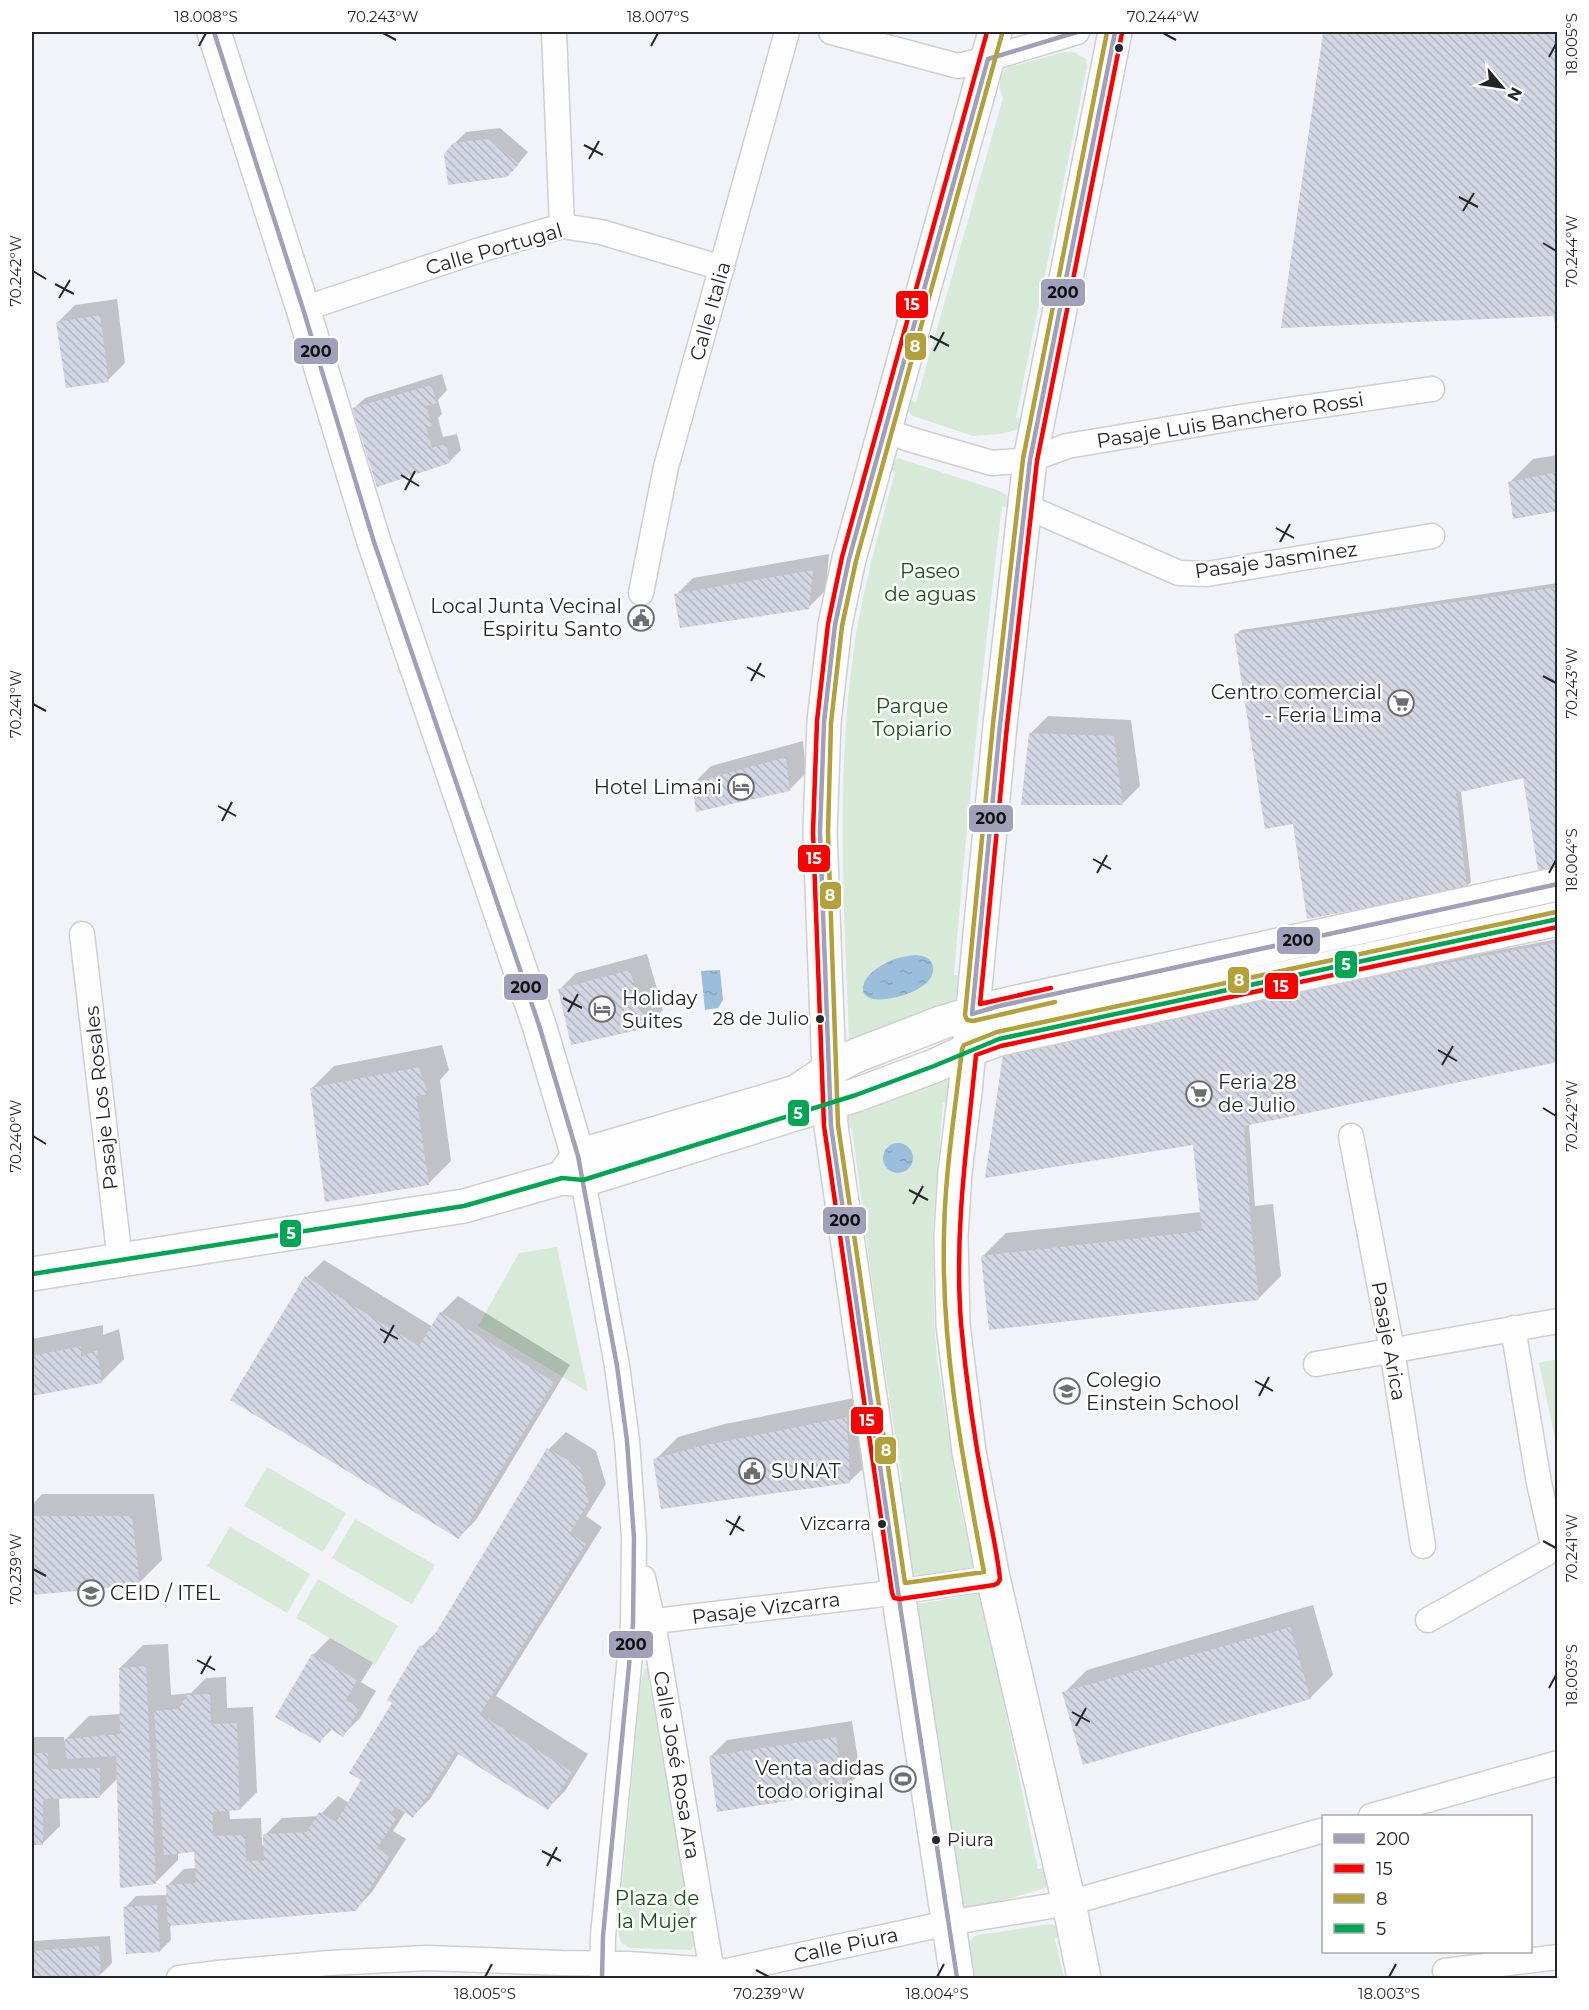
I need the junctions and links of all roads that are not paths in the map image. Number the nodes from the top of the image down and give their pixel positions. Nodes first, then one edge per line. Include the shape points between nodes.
1 (214, 32) edge
2 (554, 32) edge
3 (787, 32) edge
4 (831, 32) edge
5 (1077, 32) edge
6 (1115, 32) edge
7 (992, 45) edge
8 (562, 226) junction
9 (722, 268) junction
10 (303, 309) junction
11 (1432, 388) dead end
12 (884, 430) junction
13 (1030, 460) junction
14 (1025, 506) junction
15 (1432, 536) dead end
16 (640, 593) dead end
17 (1557, 884) edge
18 (1557, 919) edge
19 (82, 934) dead end
20 (972, 1014) junction
21 (969, 1050) junction
22 (829, 1070) junction
23 (830, 1103) junction
24 (1351, 1136) dead end
25 (574, 1171) junction
26 (120, 1261) junction
27 (32, 1274) edge
28 (1557, 1321) edge
29 (1513, 1329) junction
30 (1392, 1350) junction
31 (1316, 1364) dead end
32 (1423, 1546) dead end
33 (993, 1578) junction
34 (899, 1592) junction
35 (1428, 1620) dead end
36 (643, 1623) junction
37 (1557, 1763) edge
38 (1426, 1809) edge
39 (1379, 1815) edge
40 (1322, 1830) edge
41 (1069, 1903) junction
42 (948, 1923) junction
43 (1557, 1958) edge
44 (1445, 1967) edge
45 (602, 1971) edge
46 (712, 1974) edge
47 (178, 1978) edge
48 (957, 1978) edge
49 (1084, 1978) edge

1 - 10 main road
2 - 8 street
3 - 9 street, Calle Italia
4 - 7 street via 958,66
5 - 7 street
6 - 13 main road
7 - 12 main road
8 - 9 street, Calle Portugal via 600,232
8 - 10 street, Calle Portugal
9 - 16 street, Calle Italia via 666,467
10 - 25 main road via 374,542 539,1025
11 - 13 street, Pasaje Luis Banchero Rossi via 1067,446
12 - 13 street, Pasaje Luis Banchero Rossi via 992,463
12 - 22 main road via 835,625 824,722 820,832
13 - 14 main road
14 - 15 street, Pasaje Jasminez via 1179,573 1207,574
14 - 20 main road
17 - 20 main road
18 - 21 main road via 999,1039
19 - 26 street, Pasaje Los Rosales
20 - 21 main road
20 - 22 main road via 855,1056
21 - 23 main road
21 - 33 main road via 955,1172 953,1325 969,1452
22 - 23 main road
22 - 25 main road via 796,1092
23 - 25 main road
23 - 34 main road
24 - 30 street, Pasaje Arica
25 - 26 main road via 464,1206
25 - 36 street via 617,1366
26 - 27 main road
28 - 29 street
29 - 30 street
29 - 35 street via 1554,1549
30 - 31 street
30 - 32 street, Pasaje Arica
33 - 34 street, Pasaje Vizcarra
33 - 41 main road
34 - 36 street, Pasaje Vizcarra
34 - 42 main road
36 - 45 street
36 - 46 street, Calle José Rosa Ara
37 - 38 street
38 - 39 street
40 - 41 street, Calle Piura
41 - 42 street, Calle Piura
41 - 49 main road
42 - 46 street, Calle Piura
42 - 48 main road
43 - 44 street
45 - 46 street, Calle Piura
45 - 47 street, Calle Piura via 428,1958

